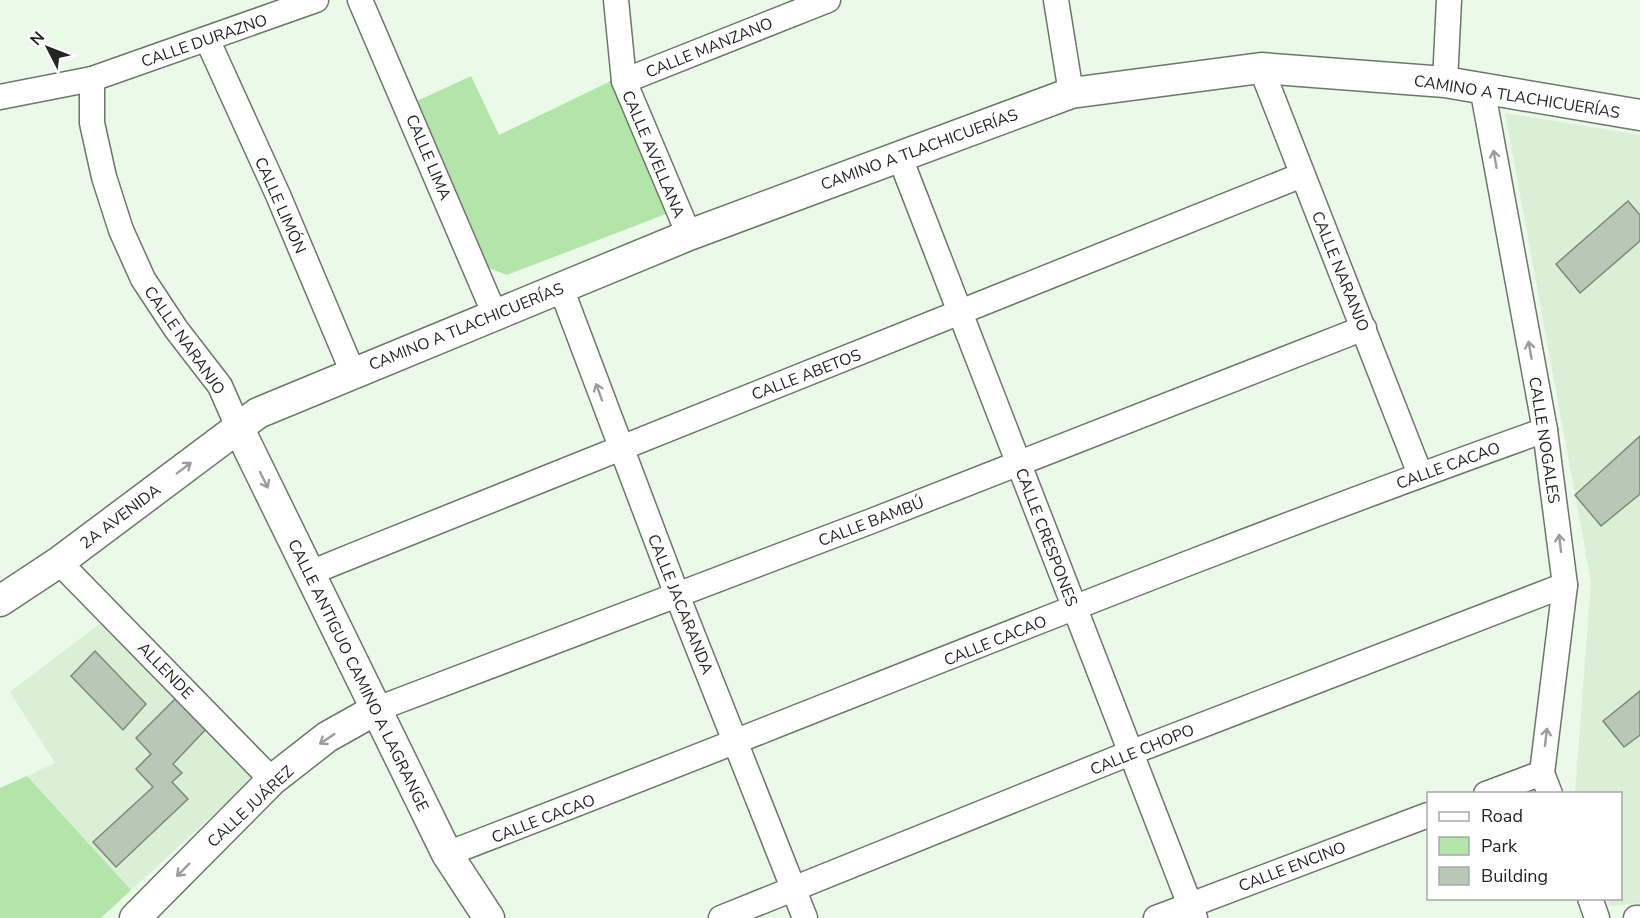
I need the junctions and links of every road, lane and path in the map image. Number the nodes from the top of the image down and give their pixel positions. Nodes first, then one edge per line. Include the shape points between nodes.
1 (316, 0) edge
2 (360, 0) edge
3 (616, 0) edge
4 (828, 0) edge
5 (1056, 0) edge
6 (1449, 0) edge
7 (207, 39) junction
8 (1261, 68) junction
9 (92, 79) junction
10 (624, 81) junction
11 (1445, 82) junction
12 (1482, 87) junction
13 (1071, 93) junction
14 (0, 97) edge
15 (1640, 115) edge
16 (899, 155) junction
17 (1302, 175) junction
18 (689, 235) junction
19 (561, 288) junction
20 (495, 315) junction
21 (960, 315) junction
22 (1364, 328) junction
23 (353, 373) junction
24 (238, 427) junction
25 (1545, 430) junction
26 (620, 447) junction
27 (1020, 464) junction
28 (1420, 474) junction
29 (59, 562) junction
30 (310, 573) junction
31 (1565, 585) junction
32 (677, 595) junction
33 (0, 601) edge
34 (1074, 608) junction
35 (377, 709) junction
36 (737, 743) junction
37 (1130, 753) junction
38 (272, 780) junction
39 (1546, 783) edge
40 (1497, 792) edge
41 (1427, 815) edge
42 (447, 855) junction
43 (794, 890) junction
44 (1591, 900) edge
45 (1192, 911) edge
46 (135, 918) edge
47 (489, 918) edge
48 (721, 918) edge
49 (805, 918) edge
50 (1156, 918) edge
51 (1597, 918) edge

1 - 7 street, CALLE DURAZNO
2 - 20 street, CALLE LIMA
3 - 10 street, CALLE AVELLANA
4 - 10 street, CALLE MANZANO
5 - 13 street
6 - 11 street
7 - 9 street, CALLE DURAZNO
7 - 23 street, CALLE LIMÓN
8 - 11 street, CAMINO A TLACHICUERÍAS
8 - 13 street, CAMINO A TLACHICUERÍAS
8 - 17 street, CALLE NARANJO
9 - 14 street, CALLE DURAZNO
9 - 24 street, CALLE NARANJO via 92,123 121,230 143,279 176,329 204,361
10 - 18 street, CALLE AVELLANA
11 - 12 street, CAMINO A TLACHICUERÍAS
12 - 15 street, CAMINO A TLACHICUERÍAS
25 -> 12 street, CALLE NOGALES
13 - 16 street, CAMINO A TLACHICUERÍAS
16 - 18 street, CAMINO A TLACHICUERÍAS
16 - 21 street, CALLE CRESPONES
17 - 21 street, CALLE ABETOS
17 - 22 street, CALLE NARANJO
18 - 19 street, CAMINO A TLACHICUERÍAS
19 - 20 street, CAMINO A TLACHICUERÍAS
26 -> 19 street, CALLE JACARANDA
20 - 23 street, CAMINO A TLACHICUERÍAS
21 - 26 street, CALLE ABETOS
21 - 27 street, CALLE CRESPONES
22 - 27 street, CALLE BAMBÚ
22 - 28 street, CALLE NARANJO
23 - 24 street, CAMINO A TLACHICUERÍAS via 258,413
29 -> 24 street, 2A AVENIDA
24 -> 30 street, CALLE ANTIGUO CAMINO A LAGRANGE
25 - 28 street, CALLE CACAO
31 -> 25 street, CALLE NOGALES
26 - 30 street, CALLE ABETOS
26 - 32 street, CALLE JACARANDA
27 - 32 street, CALLE BAMBÚ
27 - 34 street, CALLE CRESPONES
28 - 34 street, CALLE CACAO
29 - 33 street, 2A AVENIDA
29 - 38 street, ALLENDE
30 - 35 street, CALLE ANTIGUO CAMINO A LAGRANGE
31 - 37 street, CALLE CHOPO
39 -> 31 street, CALLE NOGALES
32 - 35 street, CALLE BAMBÚ
32 - 36 street, CALLE JACARANDA
34 - 36 street, CALLE CACAO
34 - 37 street, CALLE CRESPONES
35 -> 38 street, CALLE JUÁREZ via 327,737
35 - 42 street, CALLE ANTIGUO CAMINO A LAGRANGE
36 - 42 street, CALLE CACAO
36 - 43 street, CALLE JACARANDA
37 - 43 street, CALLE CHOPO
37 - 45 street, CALLE CRESPONES
38 -> 46 street, CALLE JUÁREZ
39 - 40 street
41 - 45 street, CALLE ENCINO
42 - 47 street, CALLE ANTIGUO CAMINO A LAGRANGE
43 - 48 street, CALLE CHOPO
43 - 49 street, CALLE JACARANDA
44 - 51 street
45 - 50 street, CALLE ENCINO

